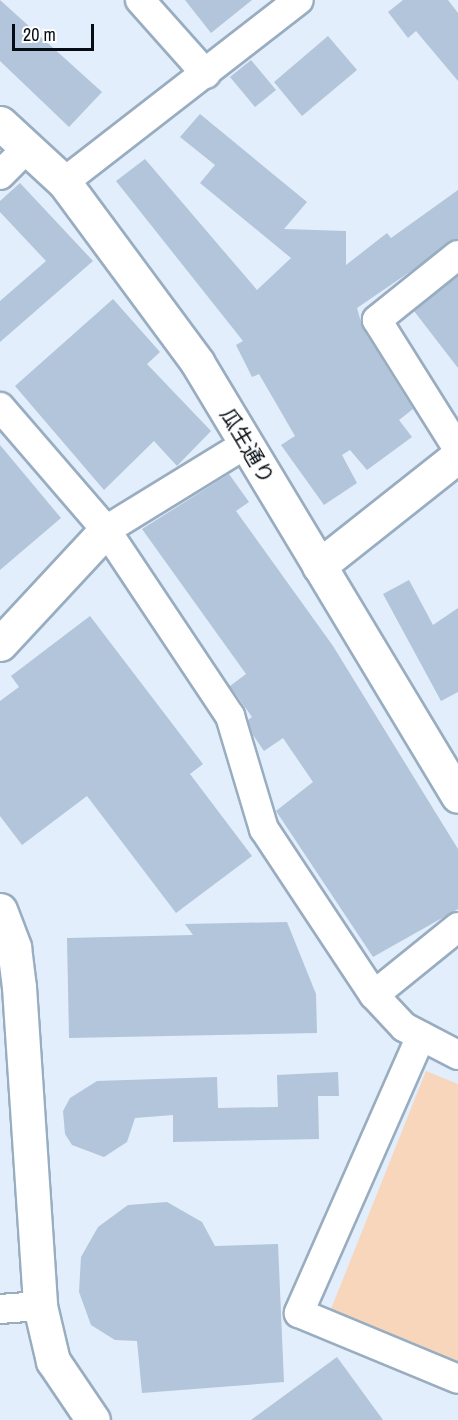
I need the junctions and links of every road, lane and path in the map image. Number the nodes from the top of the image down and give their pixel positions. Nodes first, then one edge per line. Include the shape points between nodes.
1 (140, 0) edge
2 (299, 0) edge
3 (206, 74) junction
4 (0, 123) edge
5 (27, 148) junction
6 (0, 175) edge
7 (64, 182) junction
8 (458, 255) edge
9 (0, 406) edge
10 (246, 444) junction
11 (458, 449) edge
12 (458, 456) edge
13 (106, 530) junction
14 (319, 567) junction
15 (0, 644) edge
16 (458, 796) edge
17 (0, 910) edge
18 (458, 927) edge
19 (374, 995) junction
20 (421, 1036) junction
21 (458, 1055) edge
22 (40, 1306) junction
23 (0, 1309) edge
24 (458, 1379) edge
25 (93, 1420) edge

1 - 3 street
2 - 3 street
3 - 7 street
4 - 5 street, 瓜生通り
5 - 6 street
5 - 7 street, 瓜生通り
7 - 10 street, 瓜生通り via 155,301
8 - 11 street via 377,320
9 - 13 street
10 - 13 street
10 - 14 street, 瓜生通り
12 - 14 street
13 - 15 street
13 - 19 street via 230,716 264,829
14 - 16 street, 瓜生通り
17 - 22 street via 14,947 20,987
18 - 19 street
19 - 20 street via 404,1027
20 - 21 street
20 - 24 street via 298,1313
22 - 23 street
22 - 25 street via 53,1361

